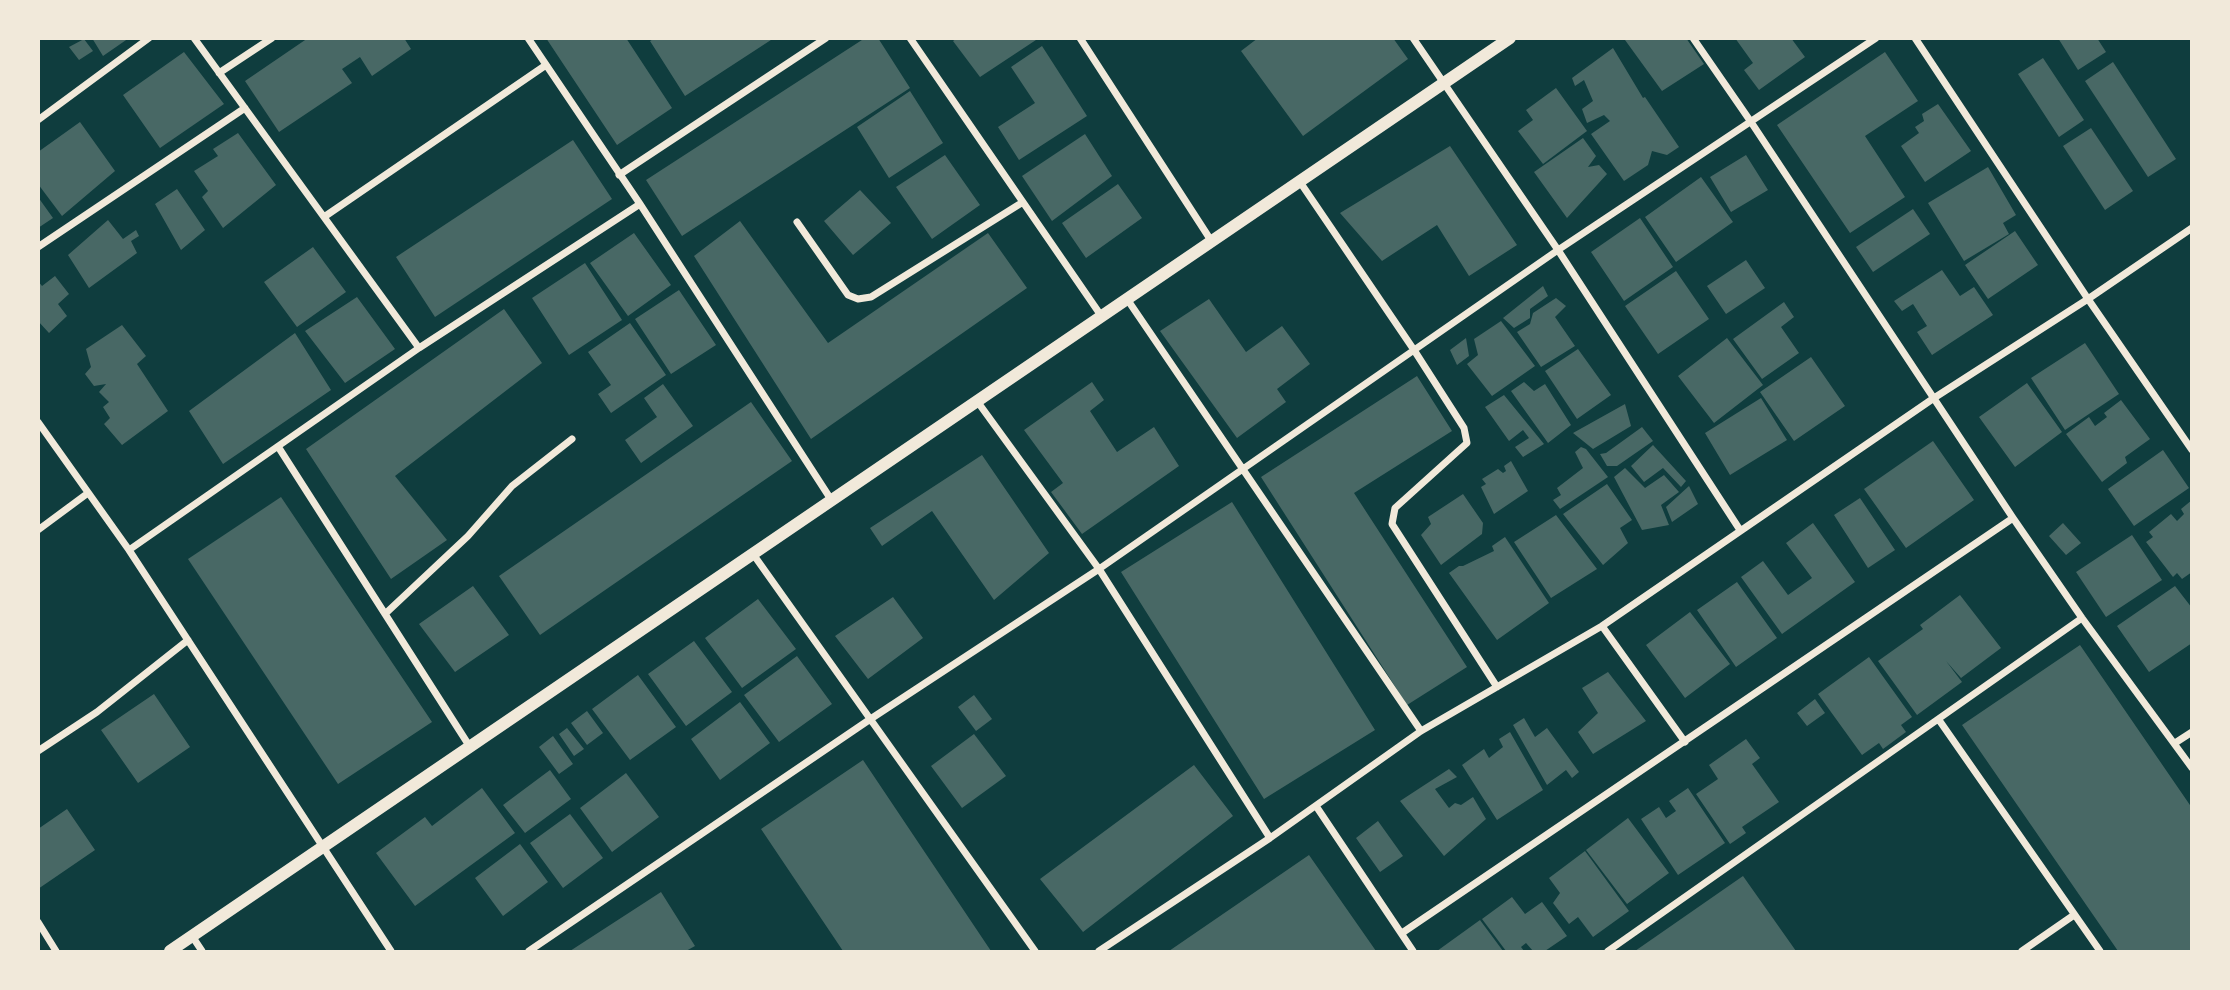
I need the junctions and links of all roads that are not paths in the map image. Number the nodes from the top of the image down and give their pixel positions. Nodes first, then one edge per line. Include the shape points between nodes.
1 (149, 38) edge
2 (194, 38) edge
3 (272, 38) edge
4 (528, 38) edge
5 (826, 38) edge
6 (909, 38) edge
7 (1080, 38) edge
8 (1413, 38) edge
9 (1510, 38) edge
10 (1693, 38) edge
11 (1876, 38) edge
12 (1914, 38) edge
13 (546, 65) junction
14 (219, 73) junction
15 (1445, 83) junction
16 (244, 108) junction
17 (38, 120) edge
18 (1751, 122) junction
19 (619, 175) junction
20 (1300, 182) junction
21 (1023, 202) junction
22 (640, 204) junction
23 (324, 217) junction
24 (797, 222) dead end
25 (2192, 228) edge
26 (1212, 242) junction
27 (38, 247) edge
28 (1558, 250) junction
29 (1127, 299) junction
30 (2088, 299) junction
31 (1102, 317) junction
32 (419, 348) junction
33 (1414, 350) junction
34 (1934, 398) junction
35 (977, 401) junction
36 (38, 422) edge
37 (572, 439) dead end
38 (279, 448) junction
39 (2192, 450) edge
40 (1243, 470) junction
41 (88, 493) junction
42 (832, 501) junction
43 (2013, 517) junction
44 (38, 530) edge
45 (1740, 530) junction
46 (129, 550) junction
47 (753, 554) junction
48 (1099, 569) junction
49 (385, 614) junction
50 (2082, 618) junction
51 (1602, 626) junction
52 (188, 640) junction
53 (1497, 687) junction
54 (869, 720) junction
55 (1939, 720) junction
56 (1421, 731) junction
57 (2192, 732) edge
58 (1685, 741) junction
59 (2175, 743) junction
60 (470, 747) junction
61 (38, 751) edge
62 (2192, 768) edge
63 (1316, 806) junction
64 (1270, 838) junction
65 (324, 847) junction
66 (2074, 915) junction
67 (38, 922) edge
68 (1402, 933) junction
69 (192, 936) junction
70 (1620, 948) edge
71 (56, 951) edge
72 (170, 951) edge
73 (202, 951) edge
74 (391, 951) edge
75 (528, 951) edge
76 (1035, 951) edge
77 (1099, 951) edge
78 (1413, 951) edge
79 (1608, 951) edge
80 (2022, 951) edge
81 (2100, 951) edge

1 - 17 street
2 - 14 street
3 - 14 street
4 - 13 street
5 - 19 street
6 - 21 street
7 - 26 street
8 - 15 street
9 - 15 street
10 - 18 street
11 - 18 street
12 - 30 street
13 - 19 street
13 - 23 street
14 - 16 street
15 - 20 street
15 - 28 street
16 - 23 street
16 - 27 street
18 - 28 street
18 - 34 street
19 - 22 street
20 - 26 street
20 - 33 street
21 - 24 street via 871,297 858,299 848,295
21 - 31 street
22 - 32 street
22 - 42 street
23 - 32 street
25 - 30 street
26 - 29 street
28 - 33 street
28 - 45 street
29 - 31 street
29 - 40 street
30 - 34 street
30 - 39 street
31 - 35 street
32 - 38 street
33 - 40 street
33 - 53 street via 1464,428 1467,443 1395,508 1392,524
34 - 43 street
34 - 45 street
35 - 42 street
35 - 48 street
36 - 41 street
37 - 49 street via 512,486 468,536
38 - 46 street
38 - 49 street
40 - 48 street
40 - 56 street
41 - 44 street
41 - 46 street
42 - 47 street
43 - 50 street
43 - 58 street
45 - 51 street
46 - 52 street
47 - 54 street
47 - 60 street
48 - 54 street
48 - 64 street
49 - 60 street
50 - 55 street
50 - 59 street
51 - 53 street
51 - 58 street
52 - 61 street via 97,712
52 - 65 street
53 - 56 street
54 - 75 street
54 - 76 street
55 - 66 street
55 - 70 street
56 - 63 street
57 - 59 street
58 - 68 street
59 - 62 street
60 - 65 street
63 - 64 street
63 - 68 street
64 - 77 street
65 - 69 street
65 - 74 street
66 - 80 street
66 - 81 street
67 - 71 street
68 - 78 street
69 - 72 street
69 - 73 street
70 - 79 street

